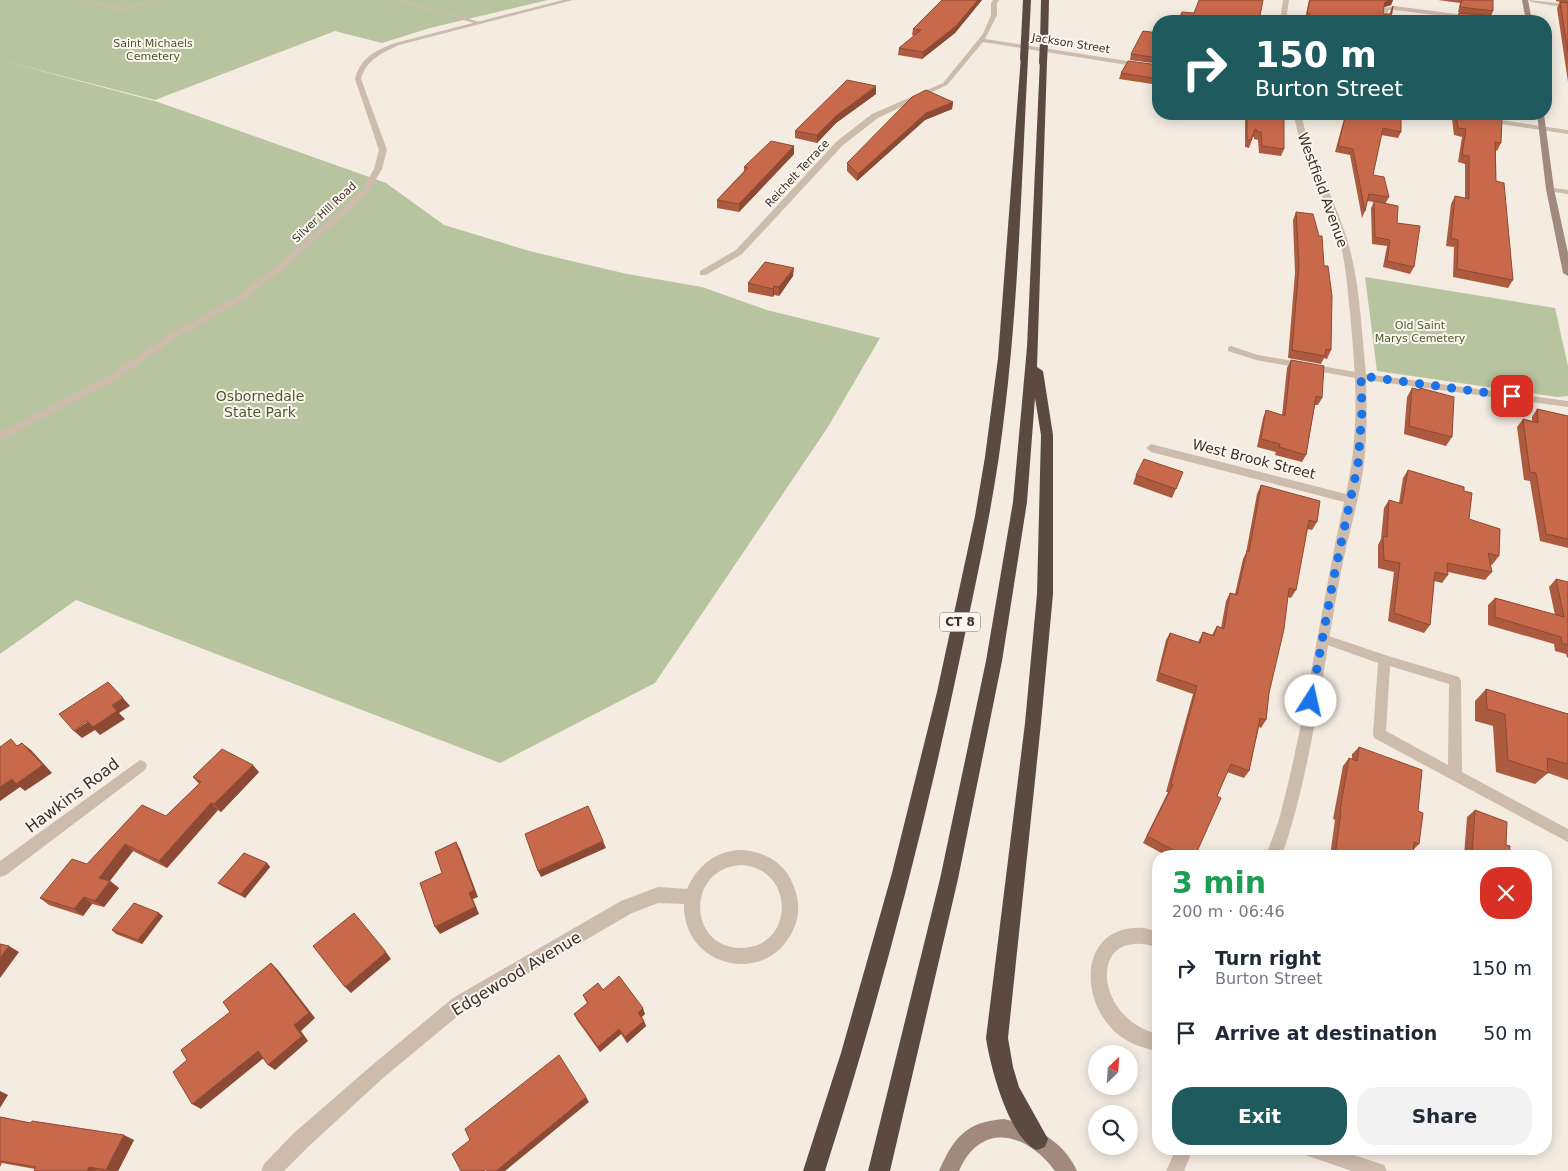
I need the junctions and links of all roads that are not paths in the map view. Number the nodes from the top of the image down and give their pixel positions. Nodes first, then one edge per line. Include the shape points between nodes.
1 (83, 0) edge
2 (156, 0) edge
3 (396, 0) edge
4 (570, 0) edge
5 (996, 0) edge
6 (1027, 0) edge
7 (1045, 0) edge
8 (1286, 0) edge
9 (1525, 0) edge
10 (1531, 0) edge
11 (1568, 4) edge
12 (994, 15) joint
13 (1284, 15) edge
14 (1384, 15) edge
15 (1448, 15) edge
16 (1528, 15) edge
17 (480, 23) junction
18 (980, 40) junction
19 (1152, 67) edge
20 (1298, 120) edge
21 (1488, 120) edge
22 (1541, 120) edge
23 (1542, 128) junction
24 (1568, 132) edge
25 (1550, 189) junction
26 (1568, 192) edge
27 (1568, 269) edge
28 (702, 272) dead end
29 (1032, 347) junction
30 (1231, 349) dead end
31 (1361, 376) junction
32 (1568, 404) edge
33 (0, 437) edge
34 (1151, 448) dead end
35 (1350, 498) junction
36 (1322, 639) junction
37 (1384, 660) junction
38 (140, 766) dead end
39 (1455, 774) junction
40 (1568, 836) edge
41 (1276, 850) edge
42 (0, 870) edge
43 (691, 898) junction
44 (1152, 938) edge
45 (1152, 1041) edge
46 (1037, 1139) junction
47 (1182, 1155) edge
48 (1329, 1155) edge
49 (271, 1171) edge
50 (814, 1171) edge
51 (879, 1171) edge
52 (949, 1171) edge
53 (1067, 1171) edge
54 (1175, 1171) edge
55 (1378, 1171) edge

1 - 2 lane via 122,9
3 - 17 lane
4 - 17 street, Silver Hill Road
5 - 12 lane
6 - 50 highway, CT 8, bridge via 1004,357 992,456 968,587 922,794 846,1073
7 - 29 highway, CT 8, bridge
8 - 13 street
9 - 16 main road
10 - 11 lane
12 - 18 street, Reichelt Terrace
14 - 15 lane via 1386,9 1394,8
17 - 33 street, Silver Hill Road via 396,44 365,62 358,79 383,150 378,169 364,192 292,258 244,296 173,336 112,378
18 - 19 street, Jackson Street
18 - 28 street, Reichelt Terrace via 945,84 875,116 840,143 739,252
20 - 31 street, Westfield Avenue via 1303,140 1341,232 1348,263
21 - 23 street
22 - 23 main road
23 - 24 street
23 - 25 main road
25 - 26 street
25 - 27 main road
29 - 46 highway via 1047,435 1046,594 997,1038 1000,1064 1009,1092
29 - 51 highway, CT 8 via 1020,502 994,660 949,879
30 - 31 lane
31 - 32 street
31 - 35 street, Westfield Avenue via 1358,464
34 - 35 street, West Brook Street
35 - 36 street, Westfield Avenue
36 - 37 lane
36 - 41 street, Westfield Avenue via 1305,739 1287,818
37 - 39 lane via 1379,734
37 - 39 lane via 1455,682
38 - 42 street, Hawkins Road
39 - 40 lane
43 - 43 street via 690,914 695,929 718,952 735,956 752,955 781,937 789,922 792,906 782,876 770,866 739,858 708,870
43 - 49 street, Edgewood Avenue via 658,895 627,907 459,1004 377,1072
44 - 45 street via 1121,939 1100,960 1097,976 1108,1010 1121,1025 1137,1036
46 - 52 main road via 1001,1127 981,1131 964,1143
46 - 53 main road
47 - 54 lane
48 - 55 lane

